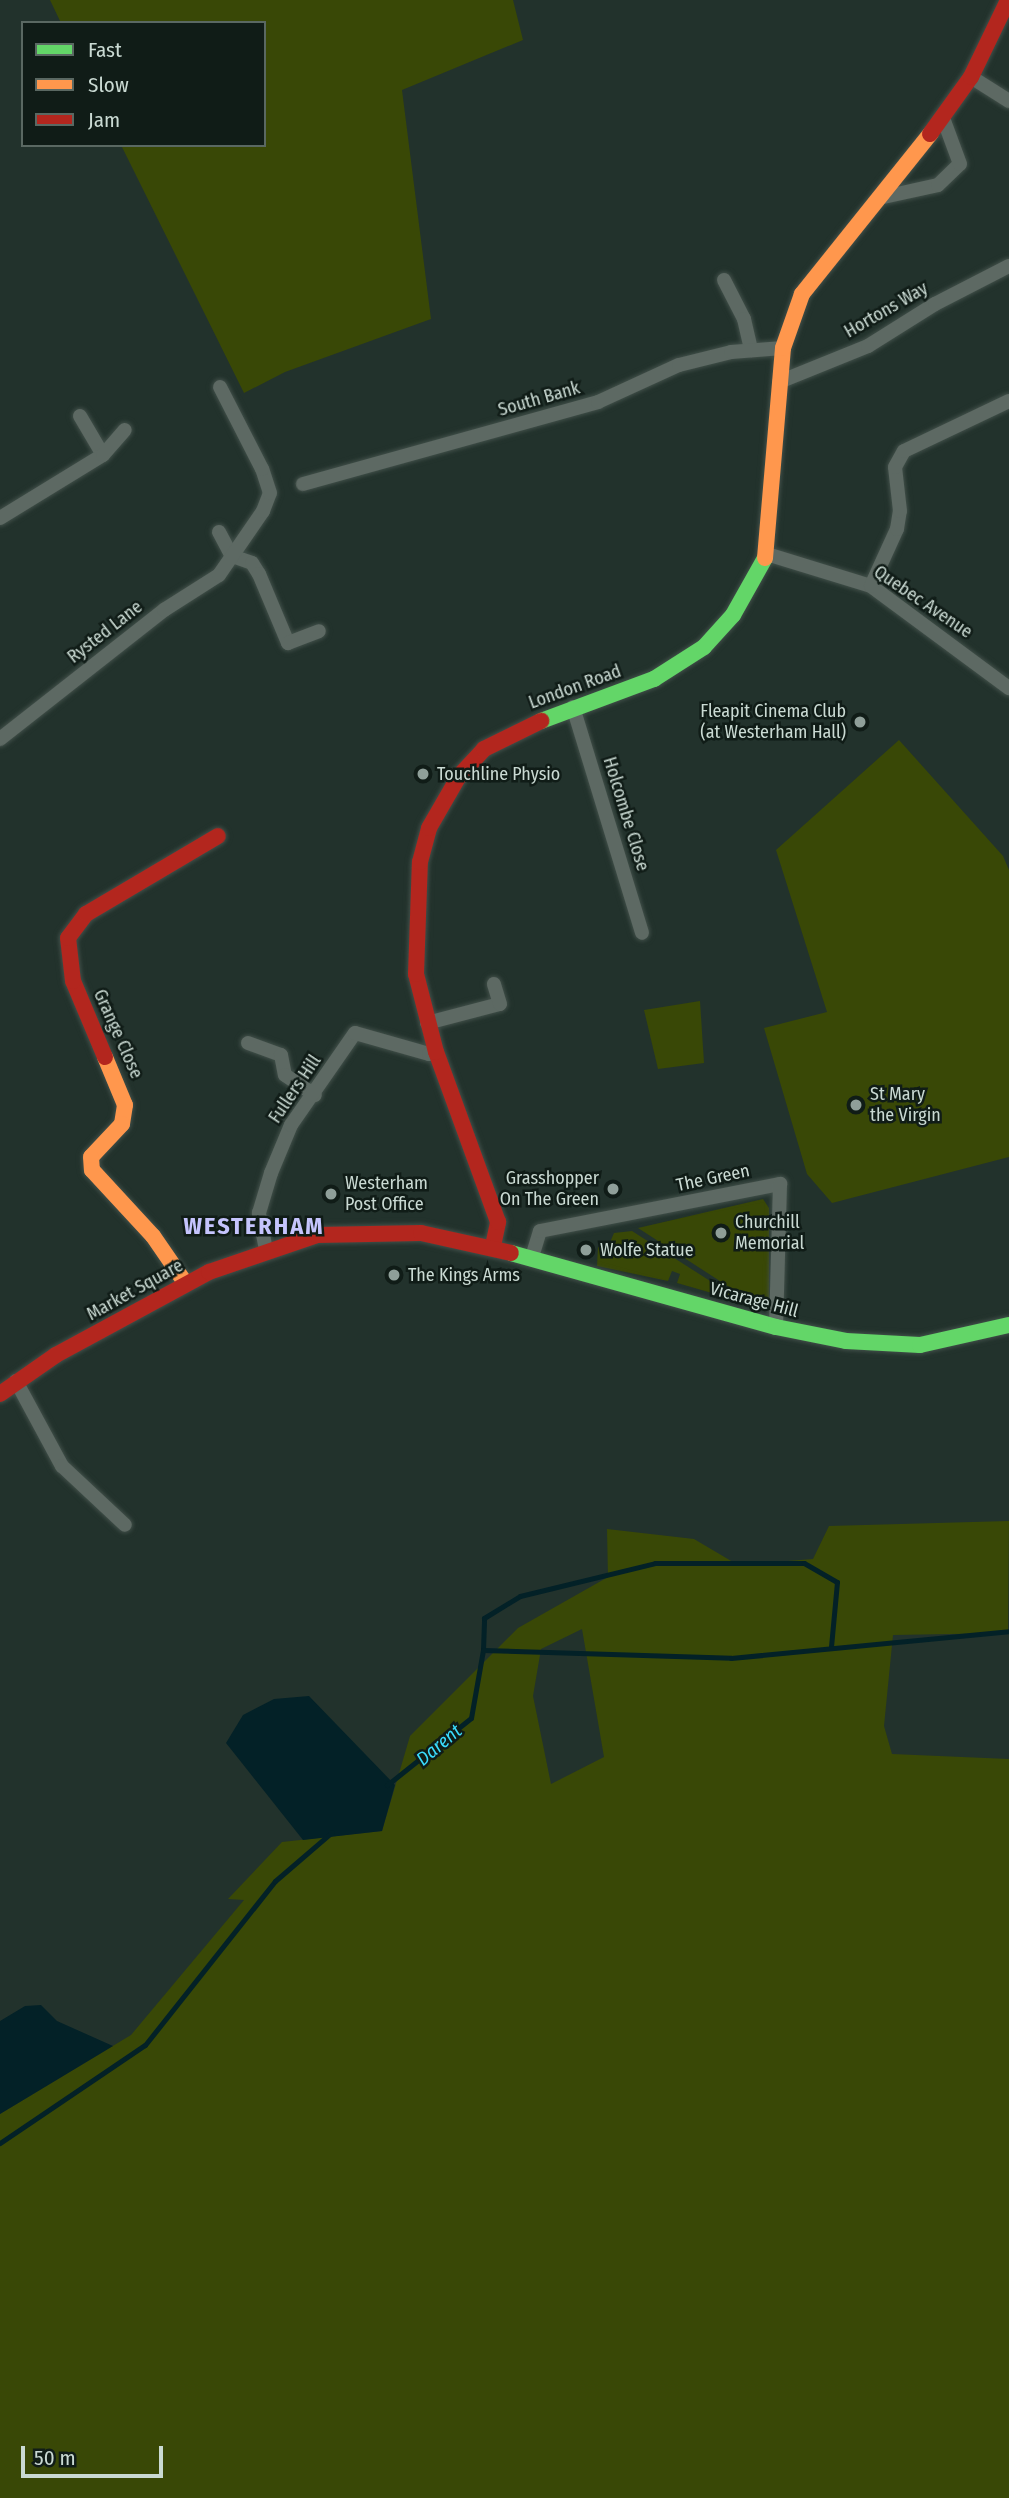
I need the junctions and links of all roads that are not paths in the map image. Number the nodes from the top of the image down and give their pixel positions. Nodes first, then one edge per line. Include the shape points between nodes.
1 (1008, 0) edge
2 (971, 77) junction
3 (1009, 101) edge
4 (943, 118) junction
5 (879, 198) junction
6 (1009, 266) edge
7 (724, 280) dead end
8 (783, 348) junction
9 (751, 350) junction
10 (779, 382) junction
11 (220, 387) dead end
12 (1009, 401) edge
13 (80, 416) dead end
14 (125, 430) dead end
15 (103, 455) junction
16 (303, 484) dead end
17 (0, 517) edge
18 (219, 532) dead end
19 (767, 554) junction
20 (232, 556) junction
21 (871, 586) junction
22 (319, 631) dead end
23 (1009, 688) edge
24 (573, 707) junction
25 (0, 739) edge
26 (218, 836) dead end
27 (642, 933) dead end
28 (494, 984) dead end
29 (427, 1023) junction
30 (248, 1043) dead end
31 (436, 1052) junction
32 (315, 1095) junction
33 (494, 1246) junction
34 (266, 1250) junction
35 (532, 1257) junction
36 (186, 1284) junction
37 (1009, 1325) edge
38 (776, 1327) junction
39 (6, 1385) edge
40 (125, 1525) dead end

1 - 2 street, London Road
2 - 3 street
2 - 4 street, London Road
4 - 5 street, London Road
4 - 5 street via 960,164 938,185
5 - 8 street, London Road via 802,294
6 - 10 street, Hortons Way via 868,346
7 - 9 street via 744,319
8 - 9 street, South Bank
8 - 10 street, London Road
9 - 16 street, South Bank via 679,365 598,402
10 - 19 street, London Road
11 - 20 street, Rysted Lane via 270,493
12 - 21 street via 904,451 895,467 900,511 897,528
13 - 15 street
14 - 15 street
15 - 17 street
18 - 20 street
19 - 21 street, Quebec Avenue
19 - 24 street, London Road via 755,582 704,647 654,680
20 - 22 street via 252,564 259,574 288,643
20 - 25 street, Rysted Lane via 219,575 164,610
21 - 23 street, Quebec Avenue
24 - 27 street, Holcombe Close
24 - 29 street, London Road via 484,749 439,806 420,862 414,932 416,974
26 - 36 street, Grange Close via 86,914 68,938 73,981 125,1105 122,1124 91,1157 92,1170 153,1236
28 - 29 street via 500,1004
29 - 31 street, London Road
30 - 32 street via 281,1055 285,1075
31 - 32 street, Fullers Hill via 429,1054 355,1033
31 - 33 street, London Road via 496,1214
32 - 34 street, Fullers Hill via 291,1125 260,1204
33 - 34 street, Market Square via 421,1233 371,1233 317,1235
33 - 35 street, Vicarage Hill
34 - 36 street, Market Square
35 - 38 street, Vicarage Hill
35 - 38 street, The Green via 540,1231 780,1184
36 - 39 street, Market Square
37 - 38 street, Vicarage Hill via 944,1342 898,1345 846,1341
39 - 40 street via 62,1466

